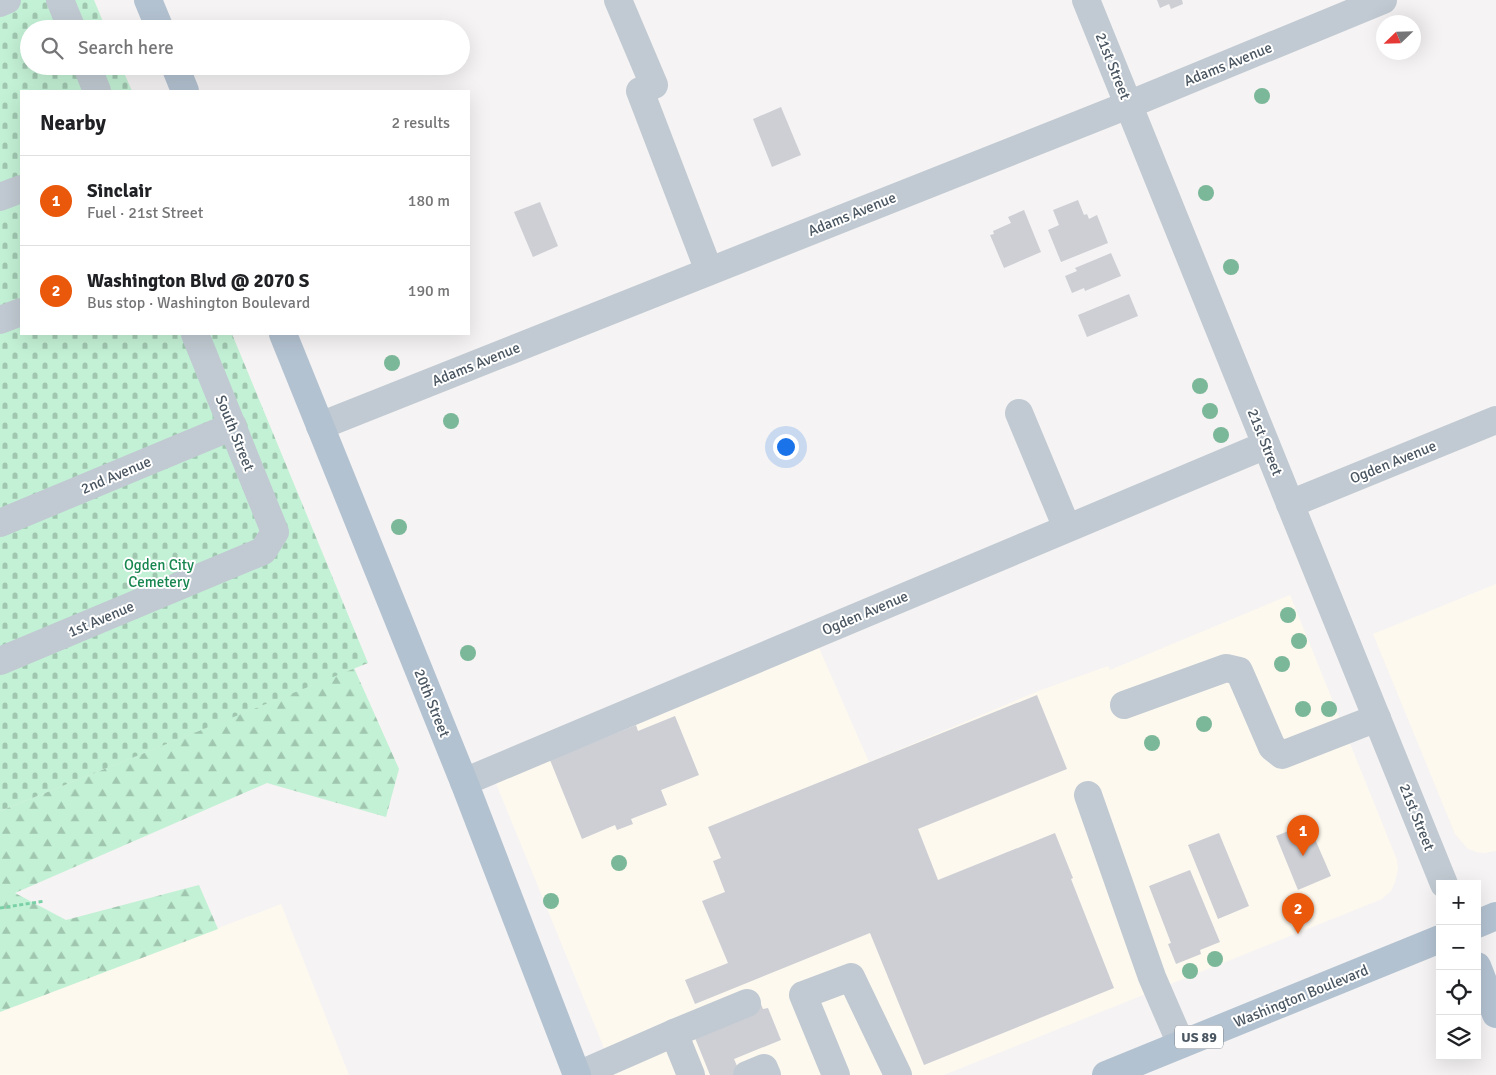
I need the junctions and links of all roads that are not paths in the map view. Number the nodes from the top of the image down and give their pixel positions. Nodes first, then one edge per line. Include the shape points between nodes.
1 (8, 0) edge
2 (60, 0) edge
3 (148, 0) edge
4 (618, 0) edge
5 (1086, 0) edge
6 (1383, 0) edge
7 (0, 3) edge
8 (68, 20) edge
9 (156, 20) edge
10 (91, 75) edge
11 (179, 75) edge
12 (97, 90) edge
13 (185, 90) edge
14 (1128, 105) junction
15 (20, 189) edge
16 (0, 197) edge
17 (709, 271) junction
18 (20, 312) edge
19 (0, 320) edge
20 (196, 335) edge
21 (283, 335) edge
22 (1019, 412) dead end
23 (1496, 420) edge
24 (233, 426) junction
25 (320, 426) junction
26 (1266, 445) junction
27 (1290, 504) junction
28 (0, 524) edge
29 (1066, 528) junction
30 (275, 532) joint
31 (0, 661) edge
32 (1124, 705) dead end
33 (1376, 718) junction
34 (464, 782) junction
35 (1088, 795) dead end
36 (1442, 880) edge
37 (1496, 916) edge
38 (1481, 922) edge
39 (1436, 941) edge
40 (1479, 970) edge
41 (747, 1003) dead end
42 (1496, 1014) edge
43 (674, 1033) junction
44 (1181, 1044) junction
45 (577, 1075) edge
46 (691, 1075) edge
47 (747, 1075) edge
48 (767, 1075) edge
49 (836, 1075) edge
50 (898, 1075) edge
51 (1106, 1075) edge

1 - 7 street
2 - 8 street
3 - 9 main road
4 - 17 street via 654,85 640,91
5 - 14 street, 21st Street
6 - 14 street, Adams Avenue
10 - 12 street
11 - 13 main road
14 - 17 street, Adams Avenue
14 - 26 street, 21st Street
15 - 16 street
17 - 25 street, Adams Avenue
18 - 19 street
20 - 24 street, South Street
21 - 25 main road, 20th Street
22 - 29 street
23 - 27 street, Ogden Avenue
24 - 28 street, 2nd Avenue
24 - 30 street, South Street
25 - 34 main road, 20th Street
26 - 27 street, 21st Street
26 - 29 street, Ogden Avenue
27 - 33 street, 21st Street
29 - 34 street, Ogden Avenue
30 - 31 street, 1st Avenue via 263,551
32 - 33 street via 1226,668 1239,671 1272,747 1282,755
33 - 36 street, 21st Street
34 - 45 main road, 20th Street
35 - 44 street via 1152,977
37 - 38 main road
39 - 44 main road, Washington Boulevard / US 89
40 - 42 main road
41 - 43 street
43 - 45 street
43 - 46 street
44 - 51 main road, Washington Boulevard / US 89
47 - 48 street via 764,1068
49 - 50 street via 803,995 851,977

